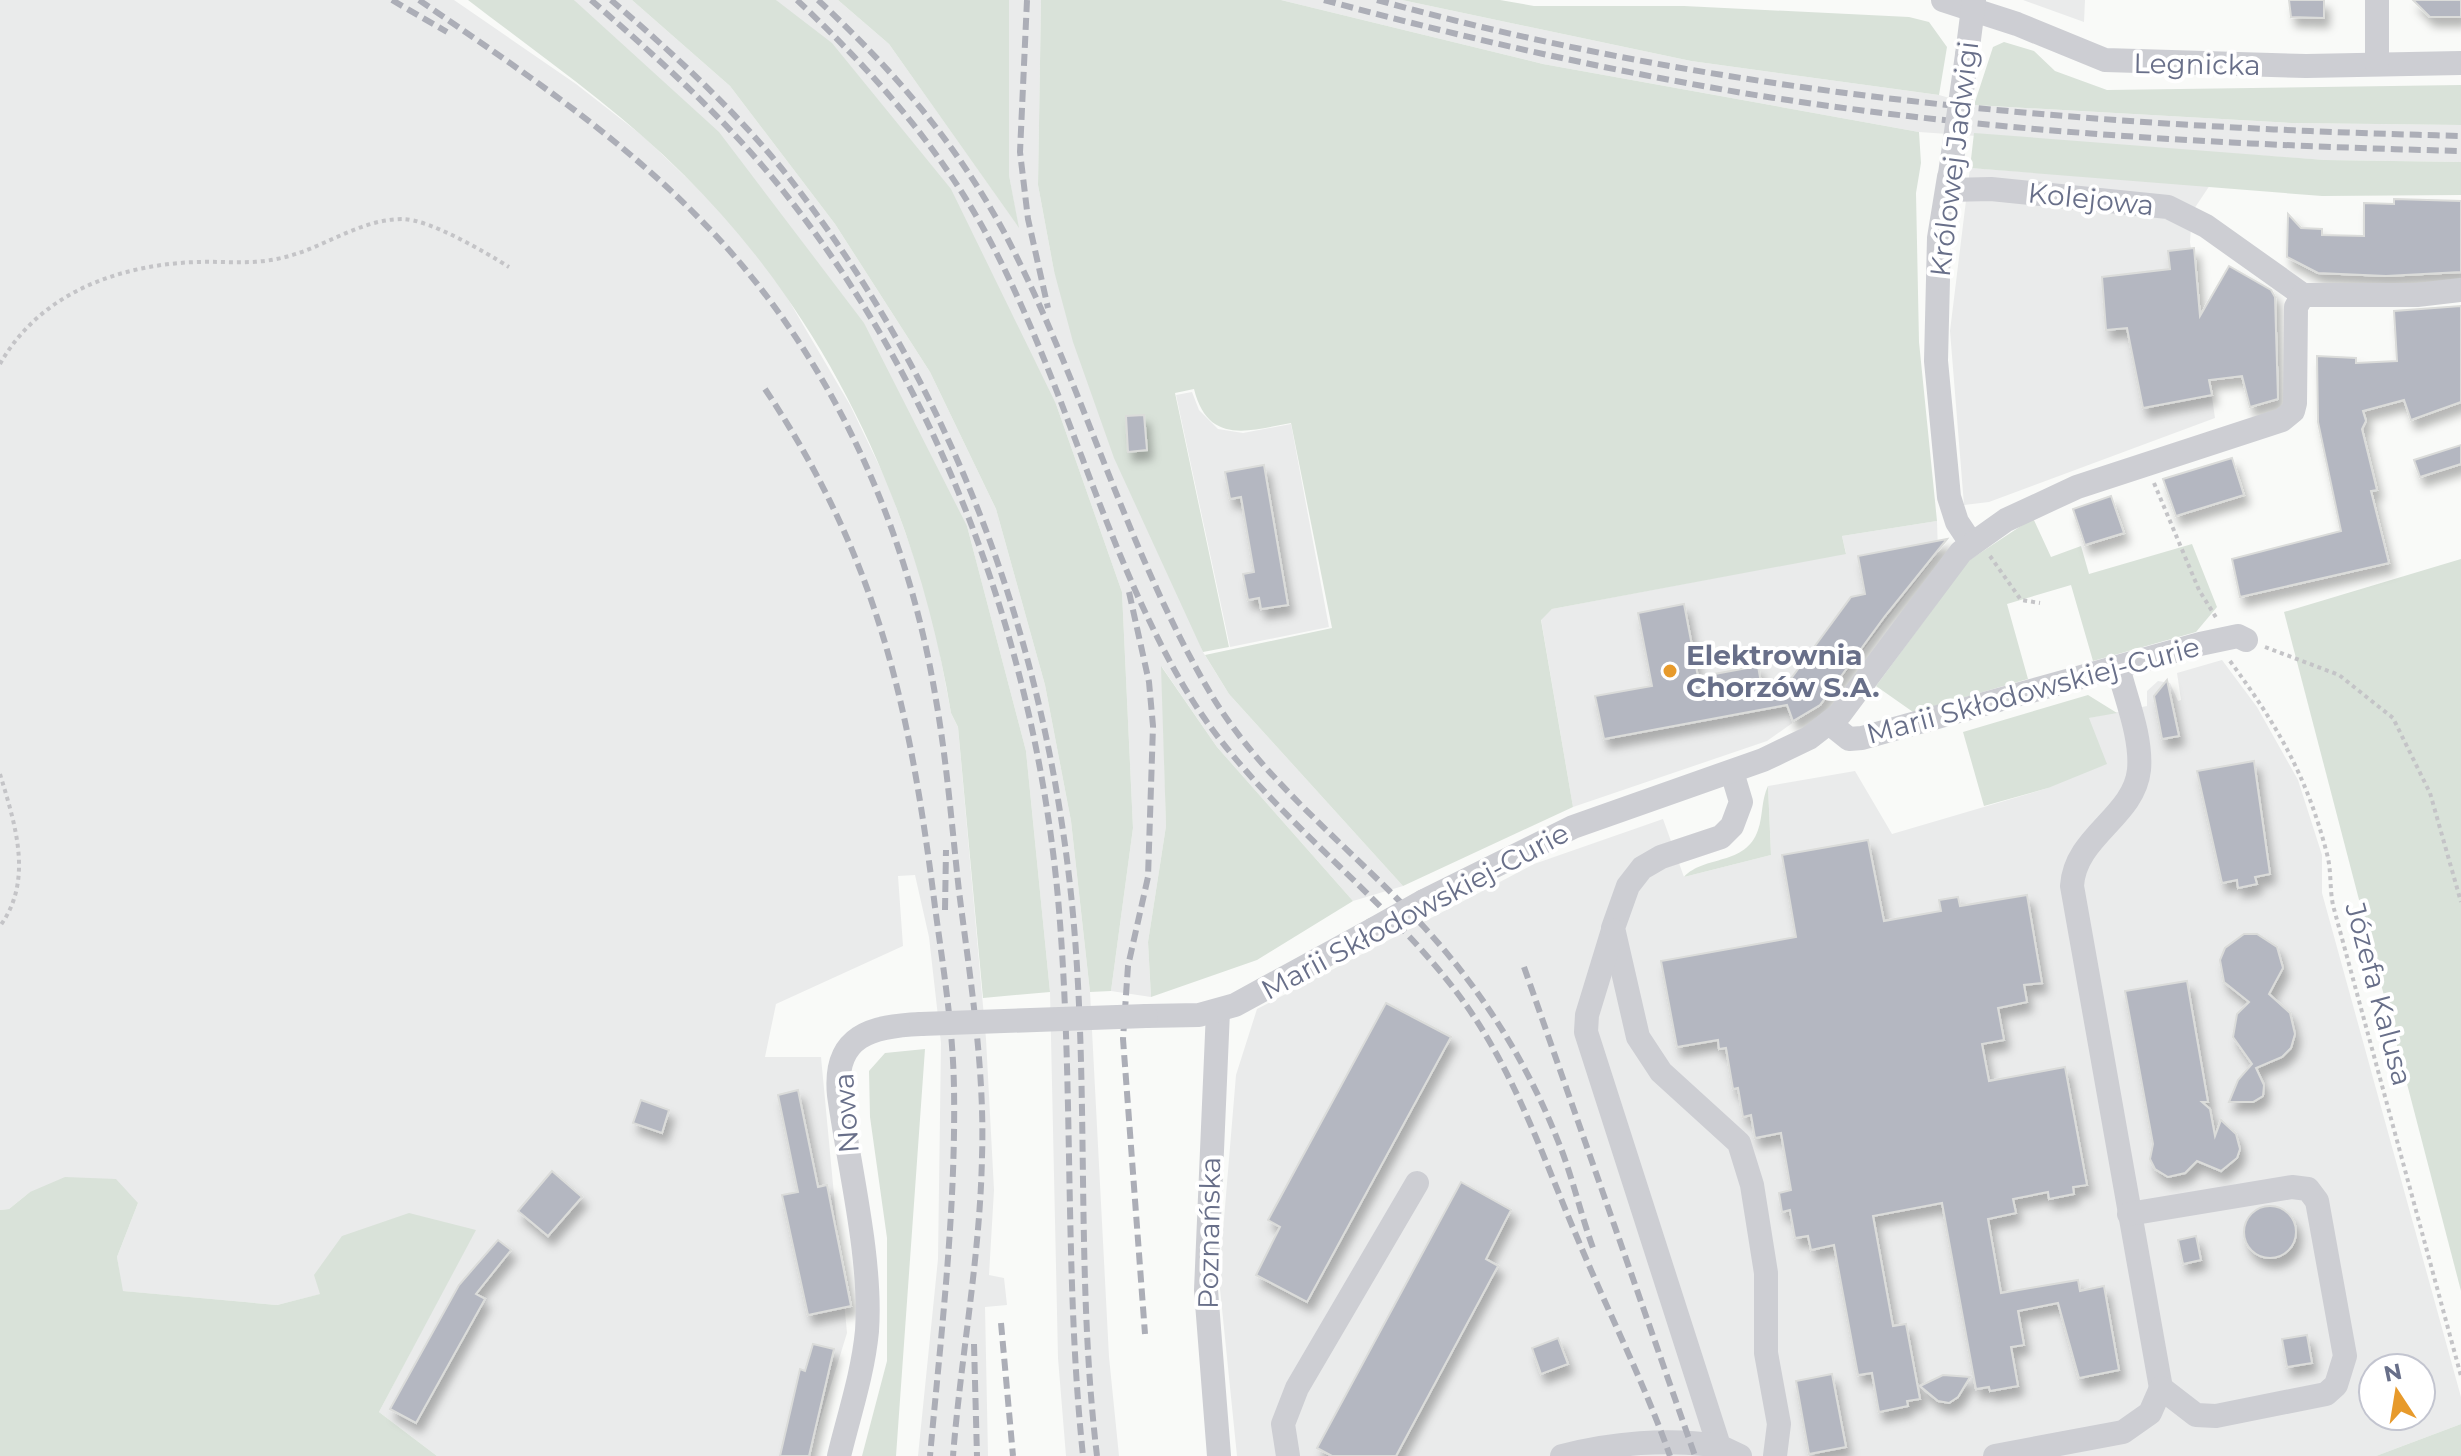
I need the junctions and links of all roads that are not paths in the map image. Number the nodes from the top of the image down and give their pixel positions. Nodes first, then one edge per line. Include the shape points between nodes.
1 (1943, 0) edge
2 (2377, 0) edge
3 (1974, 4) edge
4 (2461, 63) edge
5 (2377, 64) junction
6 (1949, 182) junction
7 (2461, 290) edge
8 (2303, 295) junction
9 (1978, 545) junction
10 (2246, 640) road end
11 (2118, 667) junction
12 (1829, 723) junction
13 (1732, 772) junction
14 (1613, 928) junction
15 (1218, 1011) junction
16 (1417, 1183) dead end
17 (2129, 1214) junction
18 (2161, 1388) junction
19 (1729, 1451) edge
20 (839, 1456) edge
21 (1219, 1456) edge
22 (1288, 1456) edge
23 (1562, 1456) edge
24 (1775, 1456) edge
25 (1995, 1456) edge

1 - 3 street, Legnicka
2 - 5 street
3 - 5 street, Legnicka via 2105,60
3 - 6 street, Królowej Jadwigi, bridge
4 - 5 street, Legnicka
6 - 8 street, Kolejowa via 2168,207 2206,226
6 - 9 street, Królowej Jadwigi via 1939,238 1936,361 1949,497 1957,522
7 - 8 street
8 - 9 street via 2296,307 2293,411 2258,430 2060,494 2006,520
9 - 12 street via 1927,593
10 - 11 street, Marii Skłodowskiej-Curie via 2238,636
11 - 12 street, Marii Skłodowskiej-Curie via 1862,738 1849,739
11 - 17 street via 2138,752 2137,777 2125,801 2084,849 2072,886
12 - 13 street, Marii Skłodowskiej-Curie via 1785,751
13 - 14 street via 1741,802 1732,826 1721,837 1642,868 1628,886
13 - 15 street, Marii Skłodowskiej-Curie, bridge via 1573,827
14 - 19 street via 1586,1032
14 - 24 street via 1638,1037 1661,1072 1739,1143 1752,1185 1766,1273 1766,1353 1779,1424
15 - 20 street, Nowa, bridge via 884,1026 850,1046 839,1071 839,1095 867,1320
15 - 21 street, Poznańska via 1206,1290
16 - 22 street via 1297,1388 1283,1424
17 - 18 street
17 - 18 street via 2292,1187 2308,1189 2317,1201 2345,1356 2336,1385 2326,1394 2216,1416 2196,1415
18 - 25 street via 2150,1413 2123,1432
19 - 23 street via 1690,1442 1615,1446

